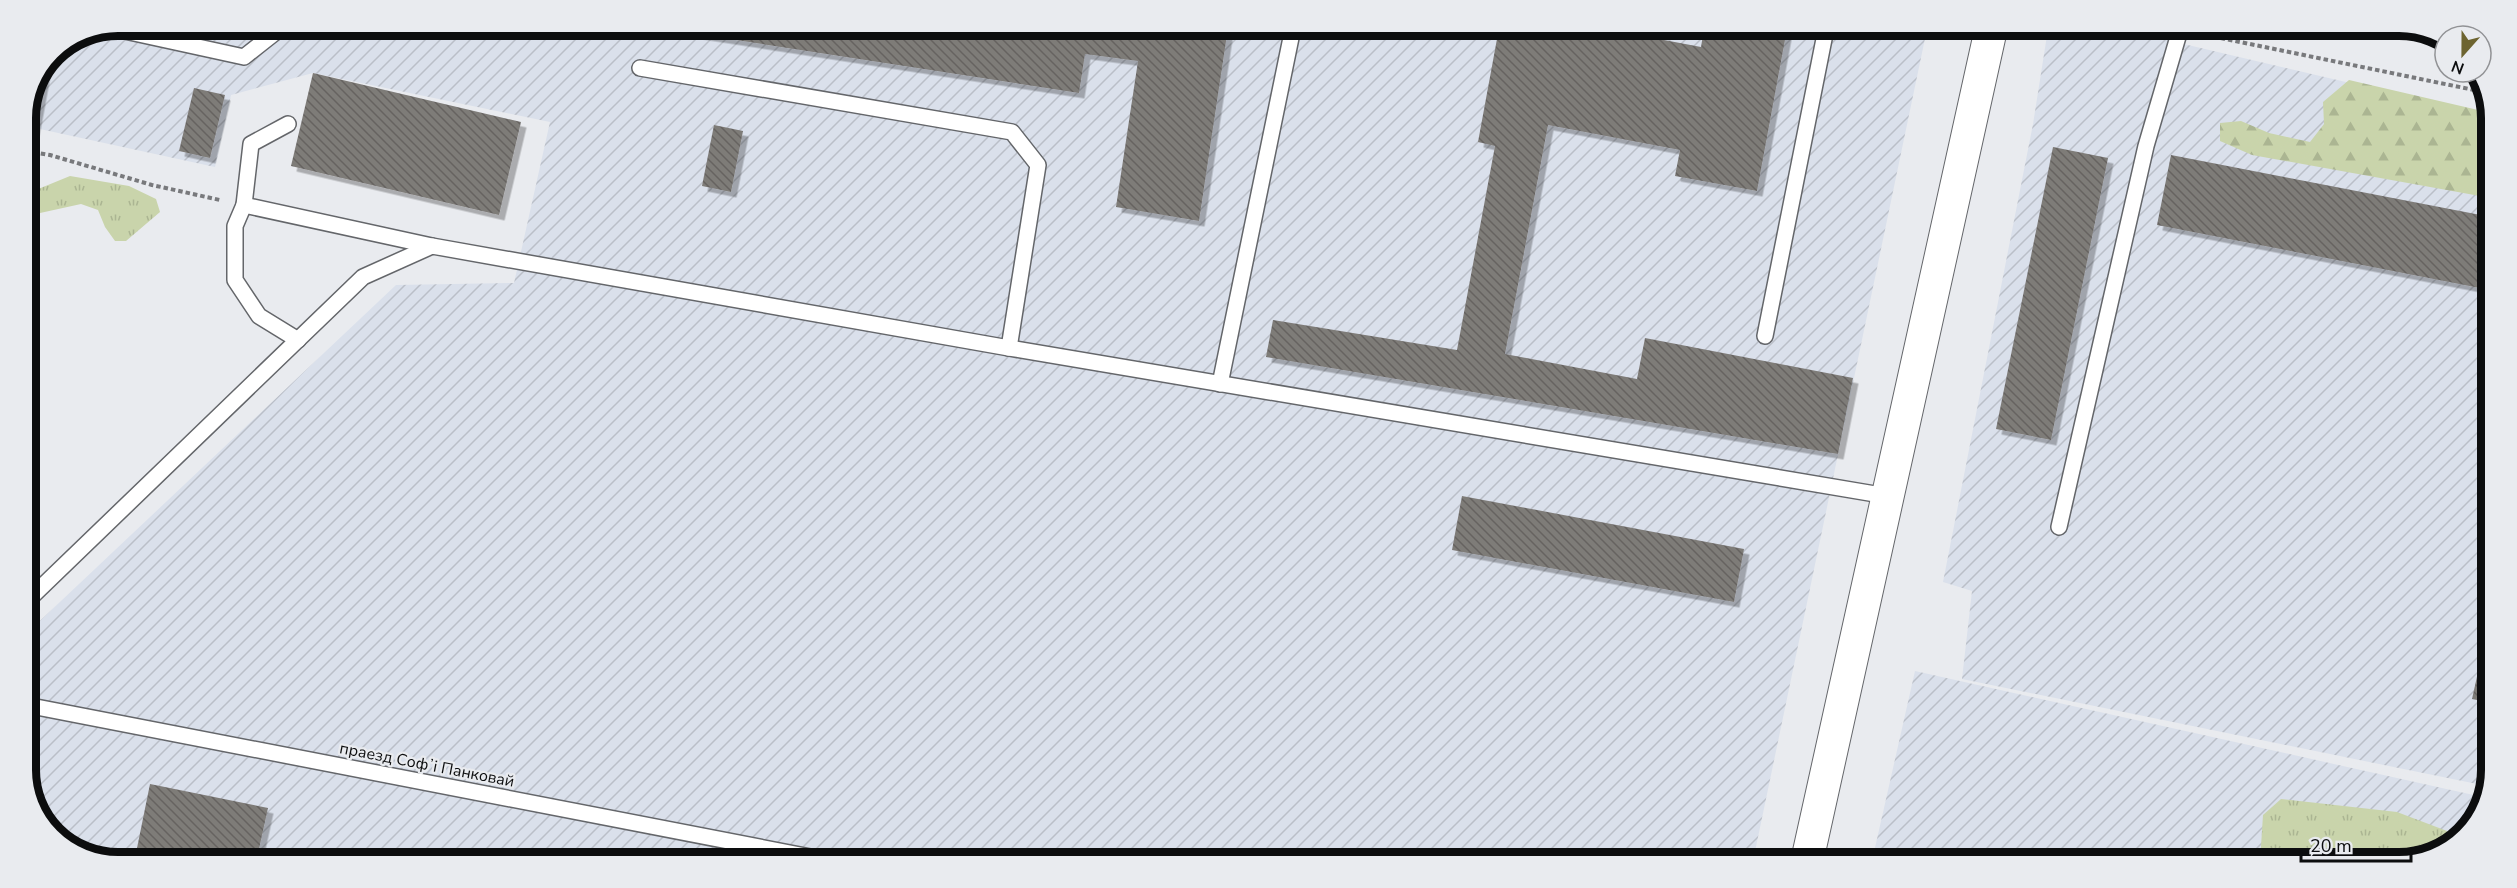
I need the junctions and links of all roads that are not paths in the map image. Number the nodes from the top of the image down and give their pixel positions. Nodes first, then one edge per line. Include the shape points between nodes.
1 (148, 36) edge
2 (270, 36) edge
3 (1291, 36) edge
4 (1825, 36) edge
5 (1989, 36) edge
6 (2178, 36) edge
7 (640, 68) dead end
8 (288, 124) dead end
9 (244, 205) junction
10 (432, 246) junction
11 (1765, 336) dead end
12 (298, 340) junction
13 (1009, 348) junction
14 (1220, 384) junction
15 (1887, 496) junction
16 (2059, 527) dead end
17 (36, 592) edge
18 (36, 707) edge
19 (785, 852) edge
20 (1809, 852) edge

1 - 2 lane via 244,57
3 - 14 lane
4 - 11 lane
5 - 15 street
6 - 16 lane via 2146,146
7 - 13 lane via 1012,132 1038,165
8 - 9 lane via 251,144
9 - 10 lane
9 - 12 lane via 236,226 235,280 259,316
10 - 12 lane via 363,277
10 - 13 lane
12 - 17 lane
13 - 14 lane
14 - 15 lane
15 - 20 street
18 - 19 lane, праезд Софʼі Панковай

